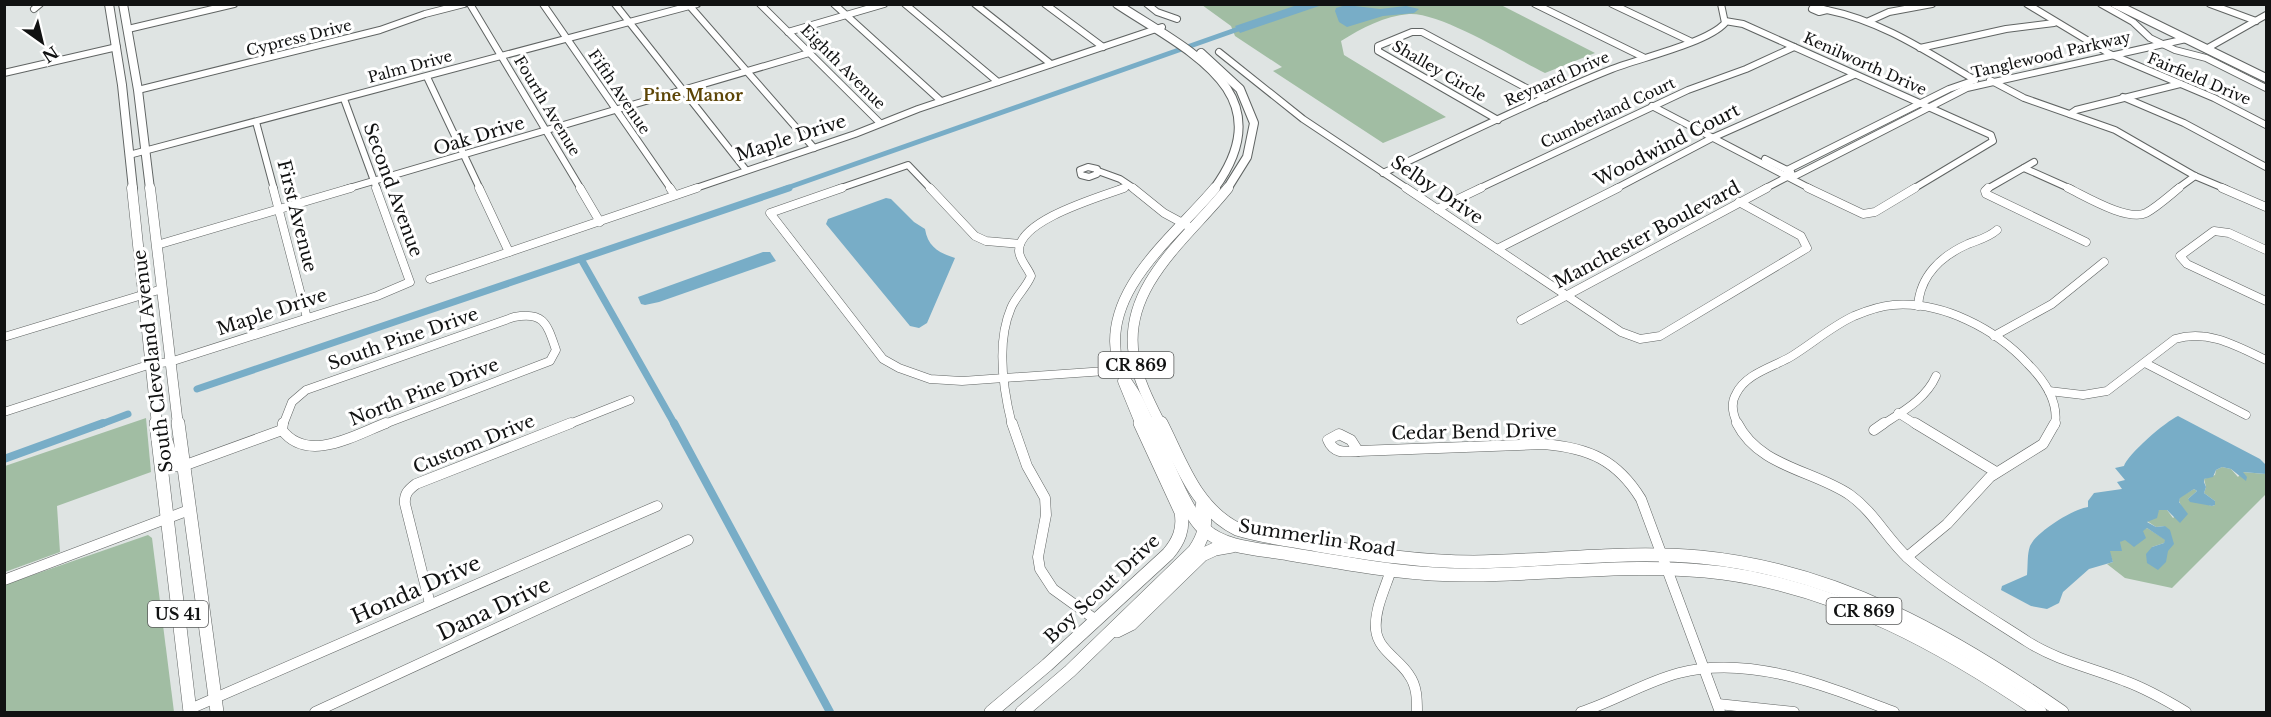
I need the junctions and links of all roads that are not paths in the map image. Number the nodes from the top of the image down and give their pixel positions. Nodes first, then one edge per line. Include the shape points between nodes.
1 (40, 4) edge
2 (109, 4) edge
3 (123, 4) edge
4 (234, 4) edge
5 (464, 4) edge
6 (470, 4) edge
7 (543, 4) edge
8 (615, 4) edge
9 (697, 4) edge
10 (760, 4) edge
11 (834, 4) edge
12 (884, 4) edge
13 (905, 4) edge
14 (975, 4) edge
15 (1045, 4) edge
16 (1117, 4) edge
17 (1128, 4) edge
18 (1147, 4) edge
19 (1535, 4) edge
20 (1612, 4) edge
21 (1721, 4) edge
22 (1932, 4) edge
23 (2027, 4) edge
24 (2101, 4) edge
25 (2115, 4) edge
26 (2210, 4) edge
27 (688, 6) edge
28 (34, 9) dead end
29 (1827, 10) dead end
30 (846, 15) junction
31 (2266, 15) edge
32 (112, 19) junction
33 (1177, 19) dead end
34 (1725, 21) junction
35 (1869, 21) junction
36 (2256, 21) junction
37 (629, 23) junction
38 (2054, 23) junction
39 (128, 29) junction
40 (1158, 29) junction
41 (788, 32) junction
42 (2177, 35) junction
43 (567, 39) junction
44 (2186, 39) junction
45 (2155, 40) junction
46 (1690, 41) junction
47 (2162, 44) junction
48 (117, 47) junction
49 (1104, 47) junction
50 (1794, 47) junction
51 (1187, 48) junction
52 (1920, 48) junction
53 (2206, 49) junction
54 (2105, 51) junction
55 (1220, 52) dead end
56 (809, 53) junction
57 (2112, 55) junction
58 (502, 57) junction
59 (1643, 57) junction
60 (133, 59) junction
61 (1051, 64) junction
62 (748, 72) junction
63 (4, 74) edge
64 (1854, 75) junction
65 (427, 77) junction
66 (2266, 78) edge
67 (1983, 80) junction
68 (998, 82) junction
69 (2180, 84) junction
70 (122, 85) junction
71 (2266, 88) edge
72 (138, 90) junction
73 (683, 91) junction
74 (2123, 97) junction
75 (1545, 98) junction
76 (344, 99) junction
77 (940, 101) junction
78 (1922, 104) junction
79 (1655, 105) junction
80 (1930, 107) junction
81 (616, 111) junction
82 (2070, 114) junction
83 (1498, 120) junction
84 (256, 122) junction
85 (880, 123) junction
86 (2266, 125) edge
87 (1880, 126) junction
88 (1888, 129) junction
89 (546, 132) junction
90 (1716, 136) junction
91 (1834, 147) junction
92 (814, 148) junction
93 (145, 151) junction
94 (1842, 151) junction
95 (129, 155) junction
96 (465, 156) junction
97 (2034, 162) dead end
98 (2266, 167) edge
99 (2024, 168) junction
100 (746, 170) junction
101 (1098, 171) dead end
102 (1383, 173) junction
103 (1787, 173) junction
104 (2195, 176) junction
105 (375, 183) junction
106 (1129, 186) junction
107 (674, 194) junction
108 (1739, 202) junction
109 (2266, 207) edge
110 (1437, 208) junction
111 (280, 210) junction
112 (600, 222) junction
113 (1182, 224) junction
114 (1194, 227) junction
115 (1997, 230) dead end
116 (138, 236) junction
117 (2086, 242) dead end
118 (1020, 244) junction
119 (157, 245) junction
120 (1497, 249) junction
121 (2266, 250) edge
122 (509, 252) junction
123 (2103, 262) dead end
124 (430, 279) dead end
125 (402, 287) joint
126 (162, 289) junction
127 (144, 294) junction
128 (1567, 296) junction
129 (2266, 301) edge
130 (1918, 306) junction
131 (307, 318) junction
132 (1521, 320) dead end
133 (549, 333) joint
134 (1994, 336) junction
135 (4, 337) edge
136 (2266, 360) edge
137 (170, 362) junction
138 (2145, 363) junction
139 (151, 364) junction
140 (1120, 370) junction
141 (1936, 376) dead end
142 (1003, 379) junction
143 (2049, 391) junction
144 (630, 400) dead end
145 (4, 412) edge
146 (1898, 413) junction
147 (2246, 415) dead end
148 (282, 430) junction
149 (1874, 430) dead end
150 (158, 439) junction
151 (1358, 451) dead end
152 (183, 466) junction
153 (1996, 472) junction
154 (1198, 497) junction
155 (657, 506) dead end
156 (189, 510) junction
157 (166, 519) junction
158 (1207, 535) junction
159 (688, 540) dead end
160 (1238, 545) junction
161 (1323, 545) junction
162 (1168, 554) junction
163 (1907, 557) junction
164 (1428, 560) junction
165 (1664, 561) junction
166 (1391, 570) junction
167 (4, 580) edge
168 (430, 604) junction
169 (1096, 620) junction
170 (1102, 641) junction
171 (1705, 667) junction
172 (1008, 698) junction
173 (216, 706) edge
174 (1719, 708) edge
175 (190, 711) edge
176 (2184, 711) edge
177 (315, 712) edge
178 (991, 712) edge
179 (1023, 712) edge
180 (1417, 712) edge
181 (1581, 712) edge
182 (1794, 712) edge
183 (1894, 712) edge
184 (2040, 712) edge
185 (2062, 712) edge

1 - 28 street
2 - 32 main road, South Cleveland Avenue / US 41
3 - 39 main road, South Cleveland Avenue / US 41
4 - 39 street
5 - 72 street, Cypress Drive via 381,30
6 - 58 street, Fourth Avenue
7 - 43 street, Fifth Avenue
8 - 37 street
9 - 27 street, Palm Drive
10 - 41 street, Eighth Avenue
11 - 30 street
12 - 30 street
13 - 68 street
14 - 61 street
15 - 49 street
16 - 40 main road, Summerlin Road / CR 869
17 - 40 main road, Summerlin Road / CR 869
18 - 33 street
19 - 59 street
20 - 46 street
21 - 34 street
22 - 35 street via 1889,12
23 - 38 street, Fairfield Drive
24 - 45 street
25 - 42 main road
26 - 36 street
27 - 37 street, Palm Drive
27 - 62 street
29 - 35 street
30 - 41 street
30 - 77 street
31 - 36 street
32 - 39 main road
32 - 48 main road, South Cleveland Avenue / US 41
34 - 46 street, Reynard Drive via 1719,30
34 - 50 street, Kenilworth Drive via 1743,24
35 - 52 street
36 - 53 street
37 - 43 street, Palm Drive
37 - 73 street
38 - 52 street
38 - 54 street, Fairfield Drive
39 - 60 main road, South Cleveland Avenue / US 41
40 - 49 street, Maple Drive
40 - 51 main road, Summerlin Road / CR 869
41 - 56 street, Eighth Avenue
42 - 44 main road
42 - 45 street, Tanglewood Parkway
43 - 58 street, Palm Drive
43 - 81 street, Fifth Avenue
44 - 47 street, Tanglewood Parkway
44 - 53 main road
45 - 47 street
45 - 54 street, Tanglewood Parkway
46 - 59 street, Reynard Drive
47 - 57 street, Tanglewood Parkway
47 - 71 street via 2206,58
48 - 60 main road via 125,48
48 - 63 street
48 - 70 main road, South Cleveland Avenue / US 41
49 - 61 street, Maple Drive
50 - 64 street, Kenilworth Drive
50 - 79 street, Cumberland Court
51 - 113 main road, Summerlin Road / CR 869 via 1226,86 1238,108 1242,131 1227,172
51 - 114 main road, Summerlin Road / CR 869 via 1219,66 1237,86 1249,108 1252,131 1250,149 1236,179
52 - 67 street
53 - 66 main road
54 - 57 street, Fairfield Drive
54 - 67 street, Tanglewood Parkway
55 - 102 street, Selby Drive via 1285,106
56 - 62 street, Oak Drive
56 - 85 street, Eighth Avenue
57 - 67 street, Tanglewood Parkway
57 - 69 street, Fairfield Drive
58 - 65 street, Palm Drive
58 - 89 street, Fourth Avenue
59 - 75 street, Reynard Drive
60 - 72 main road, South Cleveland Avenue / US 41
61 - 68 street, Maple Drive
62 - 73 street, Oak Drive
62 - 92 street
64 - 78 street, Kenilworth Drive
64 - 90 street, Woodwind Court
65 - 76 street, Palm Drive
65 - 96 street
67 - 78 street, Tanglewood Parkway via 1960,84
67 - 80 street, Tanglewood Parkway
67 - 82 street
68 - 77 street, Maple Drive
69 - 74 street
69 - 86 street, Fairfield Drive
70 - 72 main road
70 - 95 main road, South Cleveland Avenue / US 41
72 - 93 main road, South Cleveland Avenue / US 41
73 - 81 street, Oak Drive
73 - 100 street
74 - 82 street
74 - 98 street via 2184,123
75 - 83 street, Reynard Drive
75 - 83 street, Shalley Circle via 1427,34 1412,33 1378,46 1378,51
76 - 84 street, Palm Drive
76 - 105 street, Second Avenue
77 - 85 street, Maple Drive
78 - 80 street, Kenilworth Drive
78 - 87 street, Tanglewood Parkway
79 - 90 street, Tanglewood Parkway
79 - 110 street, Cumberland Court
80 - 88 street, Tanglewood Parkway
80 - 103 street, Kenilworth Drive via 1992,135 1993,141 1870,213 1850,209
81 - 89 street, Oak Drive
81 - 107 street, Fifth Avenue
82 - 104 street via 2127,136
83 - 102 street, Reynard Drive
84 - 93 street, Palm Drive
84 - 111 street, First Avenue
85 - 92 street, Maple Drive
87 - 88 street
87 - 91 street, Tanglewood Parkway
88 - 94 street, Tanglewood Parkway
89 - 96 street, Oak Drive
89 - 112 street, Fourth Avenue
90 - 103 street, Tanglewood Parkway
90 - 120 street, Woodwind Court
91 - 94 street
91 - 103 street, Tanglewood Parkway
92 - 100 street, Maple Drive
93 - 95 street, Palm Drive
93 - 119 main road, South Cleveland Avenue / US 41
94 - 103 street, Tanglewood Parkway via 1797,175
95 - 116 main road, South Cleveland Avenue / US 41
96 - 105 street, Oak Drive
96 - 122 street
97 - 99 street
99 - 104 street via 2123,213 2138,216
99 - 117 street via 1985,191 1986,194
100 - 107 street, Maple Drive
101 - 106 street via 1114,174
102 - 110 street, Selby Drive
103 - 108 street, Manchester Boulevard
104 - 109 street
105 - 111 street, Oak Drive
105 - 125 street, Second Avenue via 410,282
106 - 113 street
106 - 118 street via 1038,223
107 - 112 street, Maple Drive
108 - 128 street, Manchester Boulevard
108 - 128 street, Selby Drive via 1801,236 1807,248 1660,336 1646,340 1628,336
110 - 120 street, Selby Drive
111 - 119 street, Oak Drive
111 - 131 street, First Avenue
112 - 122 street, Maple Drive
113 - 114 street
113 - 140 main road, Summerlin Road / CR 869 via 1141,271 1122,305 1115,336
114 - 154 main road, Summerlin Road / CR 869 via 1143,291 1133,320 1132,343 1142,384
115 - 130 street via 1939,261 1922,284
116 - 119 main road via 148,245
116 - 127 main road, South Cleveland Avenue / US 41
118 - 142 street via 1031,276 1009,313
118 - 142 street via 986,242 975,236 908,165 770,213 883,359 900,371 924,378 968,382
119 - 126 main road, South Cleveland Avenue / US 41
120 - 128 street, Selby Drive
121 - 129 street via 2229,233 2214,231 2180,256 2194,267
122 - 124 street, Maple Drive
123 - 134 street via 2049,306
125 - 131 street, Maple Drive
126 - 127 street
126 - 137 main road, South Cleveland Avenue / US 41
127 - 135 street
127 - 139 main road, South Cleveland Avenue / US 41
128 - 132 street, Manchester Boulevard
130 - 134 street via 1957,317
130 - 163 street via 1887,306 1829,328 1743,384 1734,396 1733,408 1741,430 1755,446 1776,461 1855,498
131 - 137 street, Maple Drive
133 - 148 street, South Pine Drive via 541,318 523,315 306,390 288,407
133 - 148 street, North Pine Drive via 556,350 550,361 358,434 313,447 299,444
134 - 143 street via 2029,364
136 - 138 street via 2227,342 2193,336 2175,339
137 - 139 street, Maple Drive
137 - 152 main road, South Cleveland Avenue / US 41
138 - 143 street via 2105,393
138 - 147 street
139 - 145 street, Maple Drive
139 - 150 main road, South Cleveland Avenue / US 41
140 - 142 street
140 - 158 main road, Summerlin Road / CR 869 via 1135,392 1191,510
140 - 162 main road, Boy Scout Drive via 1127,395 1181,512 1183,532
141 - 146 street via 1930,390
142 - 169 street via 1010,419 1027,466 1045,500 1046,517 1037,566 1053,589
143 - 153 street via 2055,420 2051,434 2031,453
144 - 168 street, Custom Drive via 408,490 405,504
146 - 149 street
146 - 153 street
148 - 152 street
150 - 152 main road via 166,441 173,464
150 - 157 main road, South Cleveland Avenue / US 41
151 - 165 street, Cedar Bend Drive via 1544,444 1579,449 1604,460 1629,480 1638,493
152 - 156 main road, South Cleveland Avenue / US 41
153 - 163 street via 1942,529
154 - 158 main road
154 - 161 main road, Summerlin Road / CR 869 via 1216,518 1233,528
155 - 168 street, Honda Drive
156 - 157 street
156 - 173 main road, South Cleveland Avenue / US 41
157 - 167 street
157 - 175 main road, South Cleveland Avenue / US 41
158 - 160 main road, Summerlin Road / CR 869
158 - 161 main road via 1302,547
158 - 162 main road
158 - 170 main road, Boy Scout Drive
159 - 177 street, Dana Drive
160 - 166 main road, Summerlin Road / CR 869
160 - 170 main road via 1202,555 1131,624
161 - 164 main road, Summerlin Road / CR 869
162 - 169 main road, Boy Scout Drive
163 - 176 street via 2043,651 2139,686
164 - 165 main road, Summerlin Road / CR 869
164 - 166 main road
165 - 166 main road, Summerlin Road / CR 869 via 1472,575
165 - 171 street, Cedar Bend Drive
165 - 184 main road, Summerlin Road / CR 869 via 1755,578 1856,607 1913,632
165 - 185 main road, Summerlin Road / CR 869 via 1717,559 1763,567 1813,579 1872,601 1964,647
166 - 180 street via 1377,620 1377,635 1410,676
168 - 173 street, Honda Drive
169 - 172 main road, Boy Scout Drive
170 - 179 main road, Boy Scout Drive
171 - 174 street, Cedar Bend Drive
171 - 181 street via 1645,684
171 - 183 street via 1749,670 1785,678
172 - 178 main road, Boy Scout Drive
172 - 179 street
173 - 175 street, Honda Drive
174 - 182 street via 1735,704

